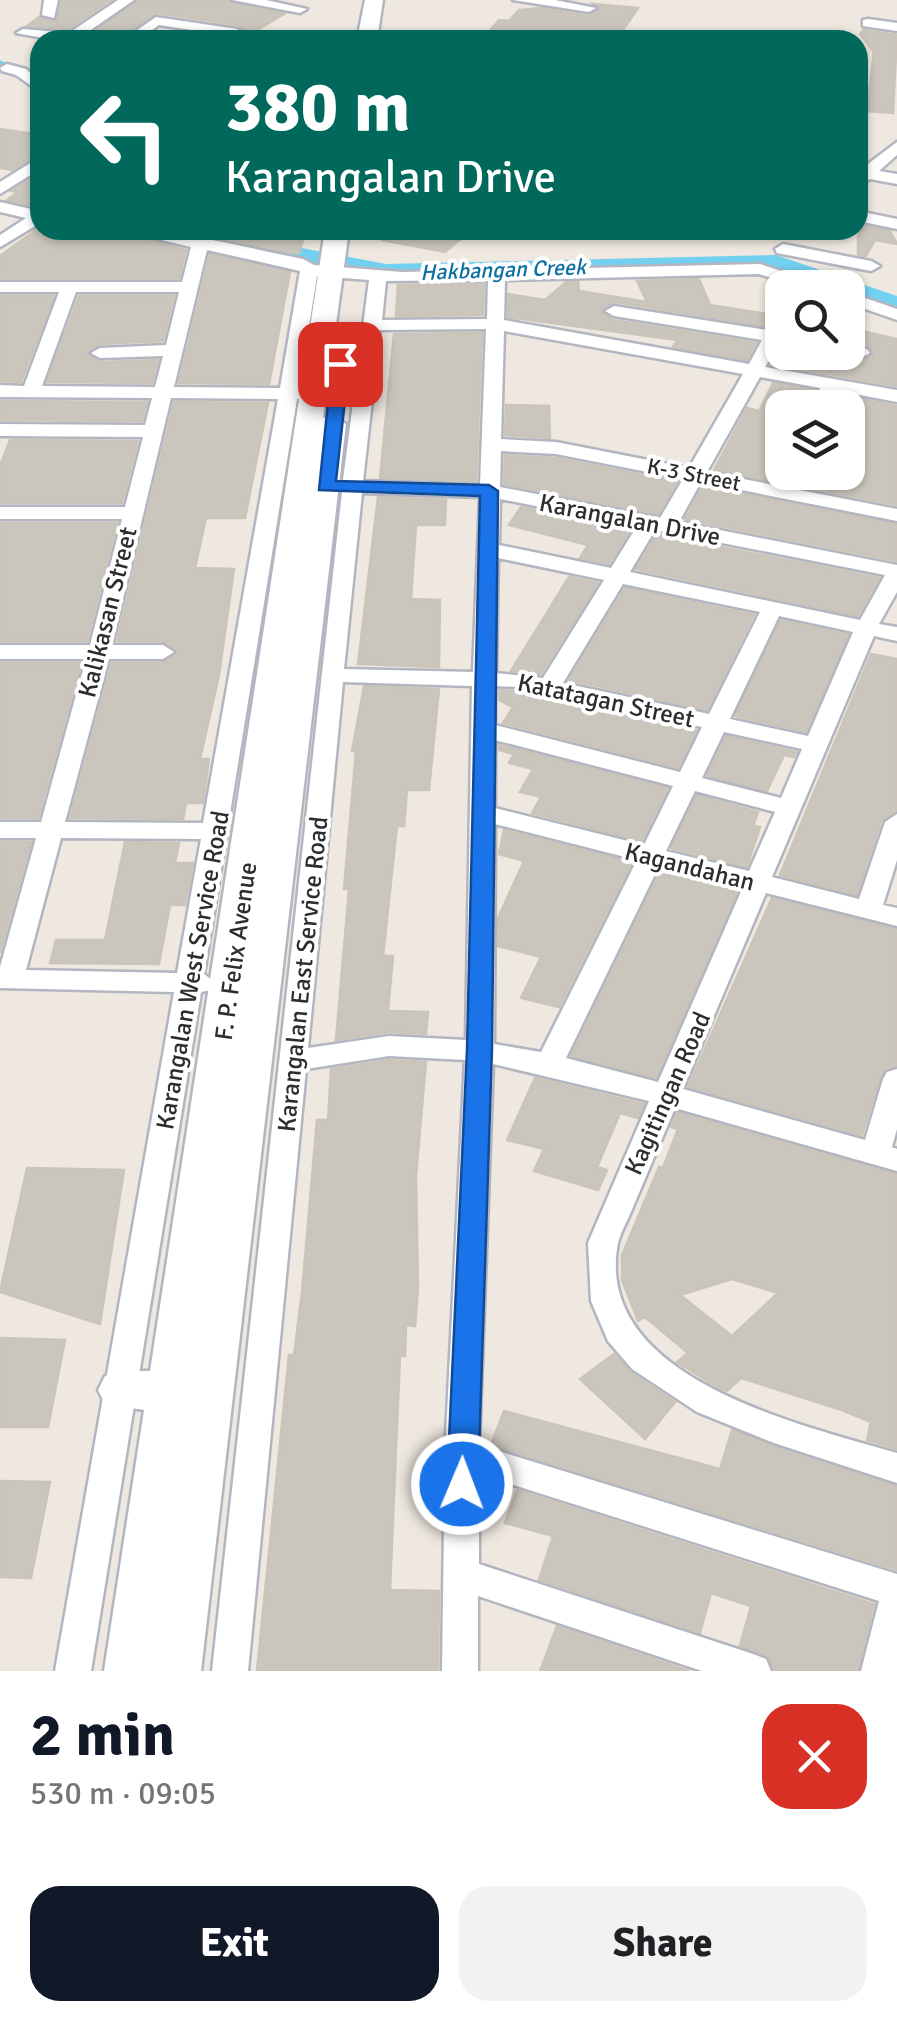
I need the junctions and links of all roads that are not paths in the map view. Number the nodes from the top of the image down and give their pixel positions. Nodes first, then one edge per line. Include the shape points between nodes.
1 (127, 0) edge
2 (239, 0) edge
3 (374, 0) edge
4 (393, 0) edge
5 (520, 0) edge
6 (595, 4) edge
7 (300, 8) dead end
8 (572, 21) dead end
9 (868, 22) dead end
10 (897, 27) edge
11 (200, 28) junction
12 (82, 30) edge
13 (144, 30) edge
14 (198, 30) edge
15 (212, 30) edge
16 (370, 30) edge
17 (388, 30) edge
18 (23, 33) dead end
19 (30, 34) edge
20 (7, 68) dead end
21 (30, 80) edge
22 (897, 147) edge
23 (30, 168) edge
24 (868, 172) edge
25 (868, 177) edge
26 (897, 179) edge
27 (0, 188) edge
28 (0, 207) edge
29 (30, 214) edge
30 (868, 218) edge
31 (30, 222) edge
32 (897, 224) edge
33 (184, 240) edge
34 (793, 240) edge
35 (0, 242) edge
36 (200, 243) junction
37 (345, 254) edge
38 (871, 266) dead end
39 (641, 270) junction
40 (765, 271) edge
41 (497, 274) junction
42 (0, 287) edge
43 (68, 288) junction
44 (188, 288) junction
45 (865, 303) edge
46 (614, 311) junction
47 (897, 315) edge
48 (494, 324) junction
49 (373, 325) junction
50 (765, 330) edge
51 (597, 341) junction
52 (172, 350) junction
53 (100, 353) dead end
54 (765, 353) edge
55 (754, 370) junction
56 (832, 384) junction
57 (829, 390) edge
58 (0, 391) edge
59 (31, 391) junction
60 (161, 393) junction
61 (312, 394) junction
62 (897, 396) edge
63 (0, 430) edge
64 (152, 431) junction
65 (489, 444) junction
66 (694, 474) junction
67 (765, 480) edge
68 (327, 486) junction
69 (810, 490) edge
70 (489, 491) junction
71 (0, 513) edge
72 (132, 514) junction
73 (897, 515) edge
74 (657, 524) junction
75 (490, 550) junction
76 (897, 572) edge
77 (618, 574) junction
78 (772, 609) junction
79 (866, 628) junction
80 (897, 634) edge
81 (0, 652) edge
82 (163, 652) dead end
83 (99, 653) junction
84 (332, 675) junction
85 (484, 679) junction
86 (550, 685) junction
87 (718, 724) junction
88 (486, 730) junction
89 (816, 745) junction
90 (690, 782) junction
91 (790, 808) junction
92 (483, 814) junction
93 (897, 822) edge
94 (0, 830) edge
95 (50, 830) junction
96 (216, 831) junction
97 (654, 857) junction
98 (759, 884) junction
99 (868, 910) junction
100 (897, 916) edge
101 (302, 976) junction
102 (5, 979) edge
103 (190, 982) junction
104 (246, 982) junction
105 (480, 1049) junction
106 (294, 1062) junction
107 (550, 1063) junction
108 (897, 1079) edge
109 (666, 1095) junction
110 (886, 1157) edge
111 (121, 1390) junction
112 (171, 1391) junction
113 (462, 1454) junction
114 (897, 1468) edge
115 (463, 1575) junction
116 (897, 1590) edge
117 (897, 1600) edge
118 (73, 1671) edge
119 (130, 1671) edge
120 (175, 1671) edge
121 (230, 1671) edge
122 (460, 1671) edge
123 (753, 1671) edge
124 (879, 1671) edge

1 - 12 street
2 - 7 street
3 - 16 main road
4 - 17 main road
5 - 6 street
6 - 8 street
9 - 10 street
11 - 13 street via 156,21
11 - 14 street
11 - 15 street
18 - 19 street
20 - 21 street
22 - 24 street
23 - 27 street
25 - 26 street
28 - 29 street
30 - 32 street
31 - 35 street
33 - 36 street
34 - 38 street via 780,251
36 - 37 street via 303,264
36 - 44 street, Kalikasan Street
37 - 41 street
37 - 49 street, Karangalan East Service Road
37 - 61 main road, F. P. Felix Avenue
37 - 61 street, Karangalan West Service Road
39 - 40 street
39 - 41 street
39 - 46 street
41 - 48 street
42 - 43 street
43 - 44 street
43 - 59 street
44 - 52 street, Kalikasan Street
45 - 47 street
46 - 50 street
46 - 51 street
48 - 49 street
48 - 51 street
48 - 65 street
49 - 68 street, Karangalan East Service Road
51 - 55 street
52 - 53 street
52 - 60 street, Kalikasan Street
54 - 55 street
55 - 56 street
55 - 66 street
56 - 57 street
56 - 62 street
58 - 59 street
59 - 60 street
60 - 61 street
60 - 64 street, Kalikasan Street
61 - 68 main road, F. P. Felix Avenue
61 - 96 street, Karangalan West Service Road
63 - 64 street
64 - 72 street, Kalikasan Street
65 - 66 street, K-3 Street via 556,448
65 - 70 street
66 - 67 street, K-3 Street
66 - 74 street
68 - 70 street, Karangalan Drive
68 - 84 street, Karangalan East Service Road
68 - 104 main road, F. P. Felix Avenue
69 - 73 street, K-3 Street
70 - 74 street, Karangalan Drive
70 - 75 street
71 - 72 street
72 - 83 street, Kalikasan Street
74 - 76 street, Karangalan Drive
74 - 77 street
75 - 77 street
75 - 85 street
76 - 79 street, Kagitingan Road
77 - 78 street
77 - 86 street
78 - 79 street
78 - 87 street
79 - 80 street
79 - 89 street, Kagitingan Road
81 - 83 street
82 - 83 street
83 - 95 street, Kalikasan Street
84 - 85 street, Katatagan Street
84 - 101 street, Karangalan East Service Road
85 - 86 street, Katatagan Street
85 - 88 street
86 - 87 street, Katatagan Street
87 - 89 street, Katatagan Street
87 - 90 street
88 - 90 street
88 - 92 street
89 - 91 street, Kagitingan Road
90 - 91 street
90 - 97 street
91 - 98 street, Kagitingan Road
92 - 97 street, Kagandahan
92 - 105 street
93 - 99 street
94 - 95 street
95 - 96 street
95 - 102 street, Kalikasan Street
96 - 103 street, Karangalan West Service Road
97 - 98 street, Kagandahan
97 - 107 street
98 - 99 street, Kagandahan
98 - 109 street, Kagitingan Road
99 - 100 street, Kagandahan
101 - 104 street
101 - 106 street, Karangalan East Service Road
102 - 103 street
103 - 104 street
103 - 111 street, Karangalan West Service Road
104 - 112 main road, F. P. Felix Avenue
104 - 120 main road, F. P. Felix Avenue
105 - 106 street via 331,1049
105 - 107 street
105 - 113 street
106 - 121 street, Karangalan East Service Road
107 - 109 street
108 - 110 street
109 - 110 street
109 - 114 street, Kagitingan Road via 603,1243 606,1298 617,1330 662,1376 761,1425
111 - 112 main road
111 - 118 street, Karangalan West Service Road
112 - 119 main road, F. P. Felix Avenue
113 - 115 street
113 - 116 street
115 - 122 street
115 - 123 street
117 - 124 street

